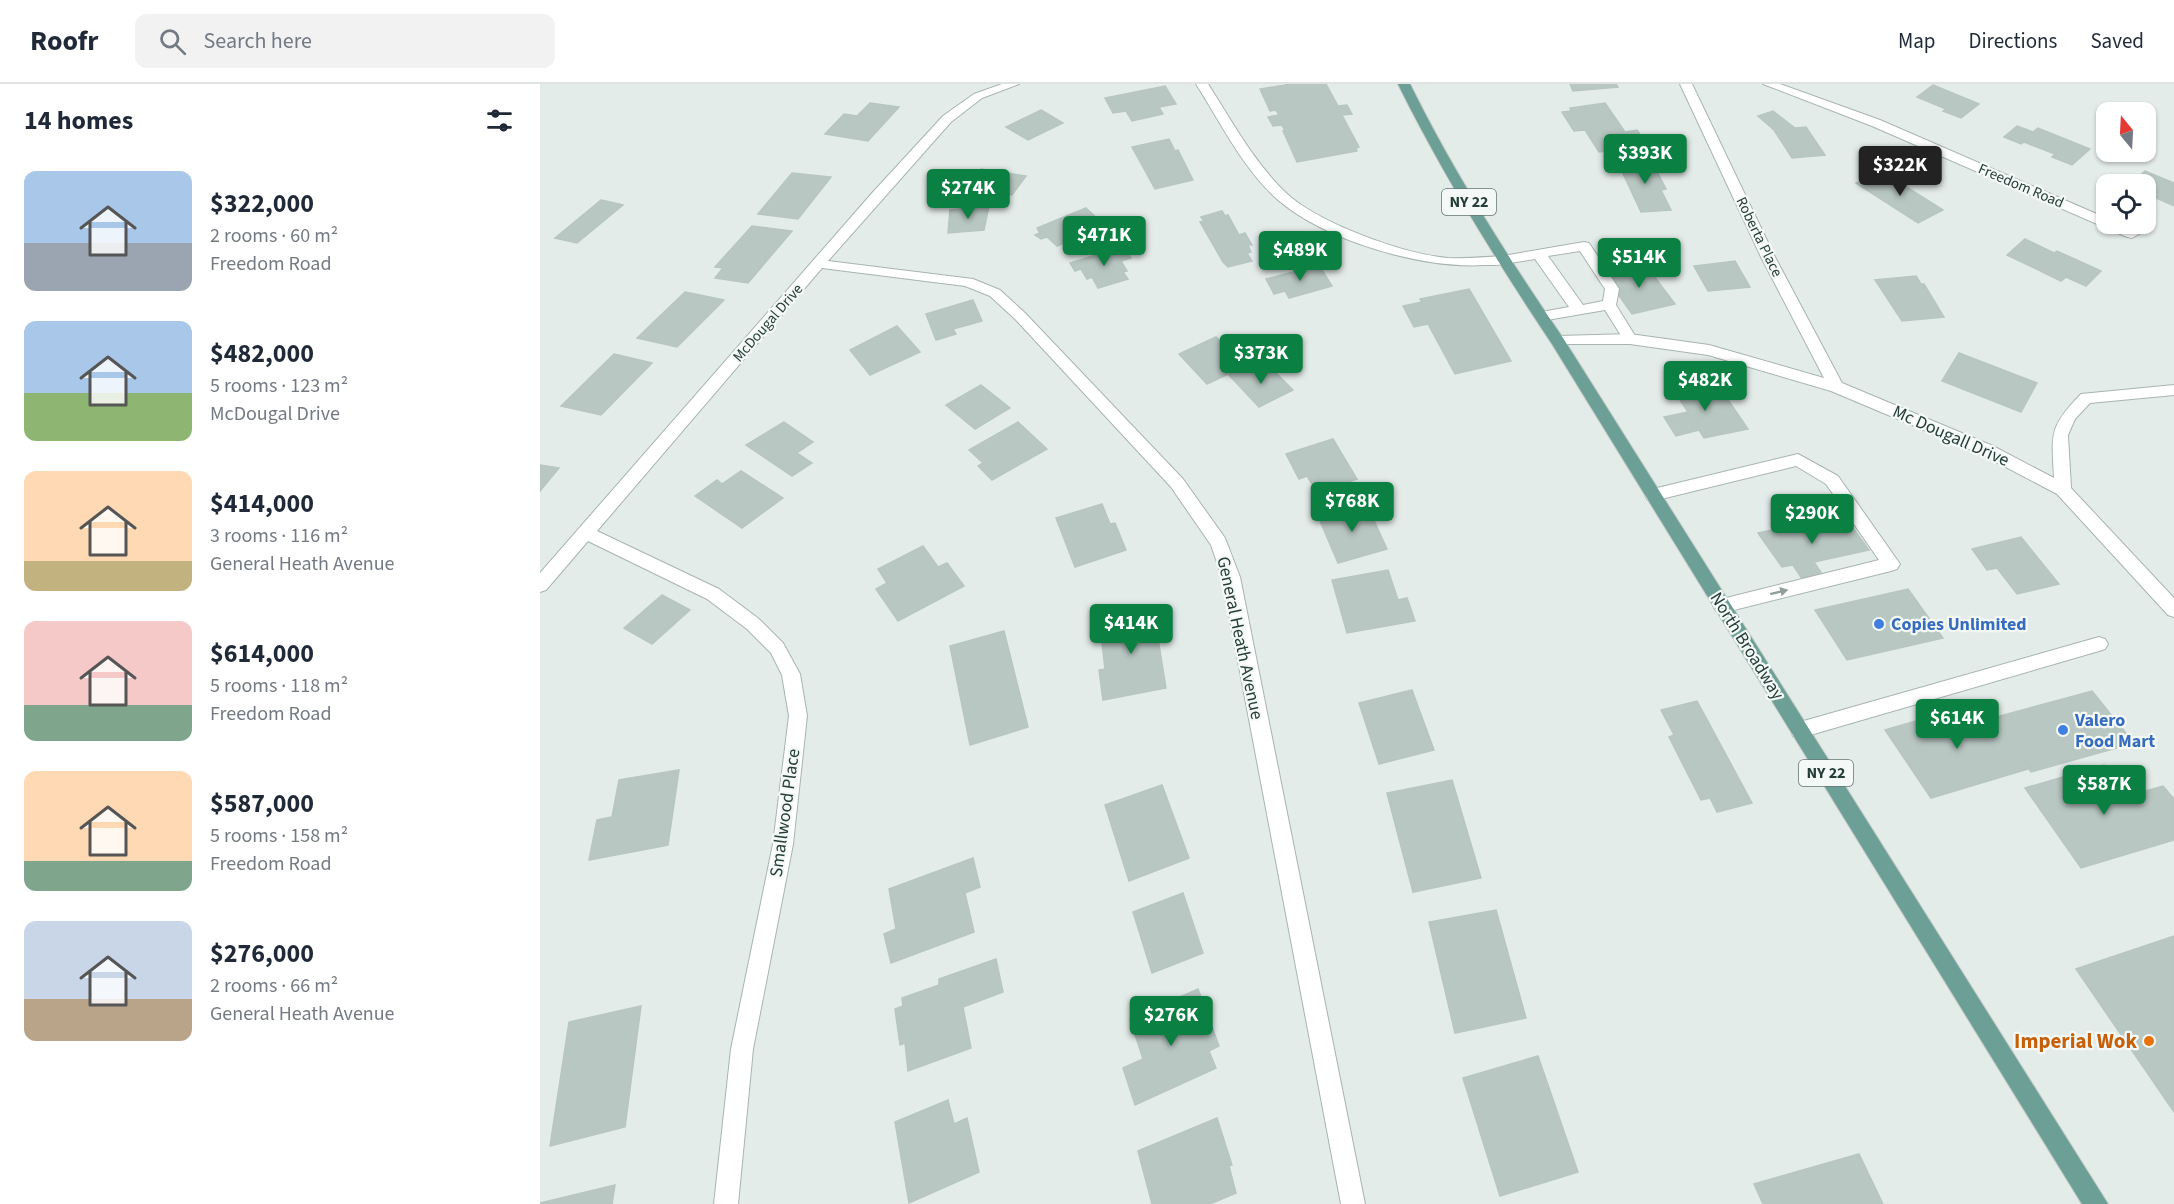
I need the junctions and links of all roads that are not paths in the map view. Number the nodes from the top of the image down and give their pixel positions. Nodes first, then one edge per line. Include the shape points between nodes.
1 (1013, 84) edge
2 (1202, 84) edge
3 (1404, 84) edge
4 (1686, 84) edge
5 (1769, 84) edge
6 (2096, 218) edge
7 (1539, 254) junction
8 (1503, 260) junction
9 (820, 264) junction
10 (1609, 305) junction
11 (1579, 310) junction
12 (1541, 316) junction
13 (1630, 339) junction
14 (1558, 341) junction
15 (1836, 387) junction
16 (2174, 390) edge
17 (2063, 490) junction
18 (1653, 495) junction
19 (586, 533) junction
20 (540, 585) edge
21 (1722, 606) junction
22 (2174, 610) edge
23 (2099, 644) dead end
24 (1800, 730) junction
25 (726, 1204) edge
26 (1353, 1204) edge
27 (2096, 1204) edge

1 - 9 street, McDougal Drive via 978,96 947,119
2 - 8 street via 1256,168 1284,198 1310,216 1360,239 1446,262
3 - 8 main road, North Broadway / NY 22
4 - 15 street, Roberta Place via 1768,257
5 - 6 street, Freedom Road via 1876,123
7 - 8 street
7 - 10 street via 1584,246 1612,289
7 - 11 street
8 - 12 main road, North Broadway / NY 22
9 - 19 street, McDougal Drive
9 - 26 street, General Heath Avenue via 968,282 995,293 1177,483 1219,543 1230,577
10 - 11 street
10 - 13 street
11 - 12 street
12 - 14 main road, North Broadway / NY 22
13 - 14 street
13 - 15 street via 1709,350
14 - 18 main road, North Broadway / NY 22
15 - 17 street, Mc Dougall Drive via 1987,450
16 - 17 street via 2086,398 2069,416 2060,435
17 - 22 street, Mc Dougall Drive
18 - 21 main road, North Broadway / NY 22
21 -> 18 street via 1891,564 1832,480 1798,460
19 - 20 street, McDougal Drive
19 - 25 street, Smallwood Place via 713,594 777,648 791,674 798,716 783,844 742,1049
21 - 24 main road, North Broadway / NY 22
23 - 24 street
24 - 27 main road, North Broadway / NY 22

